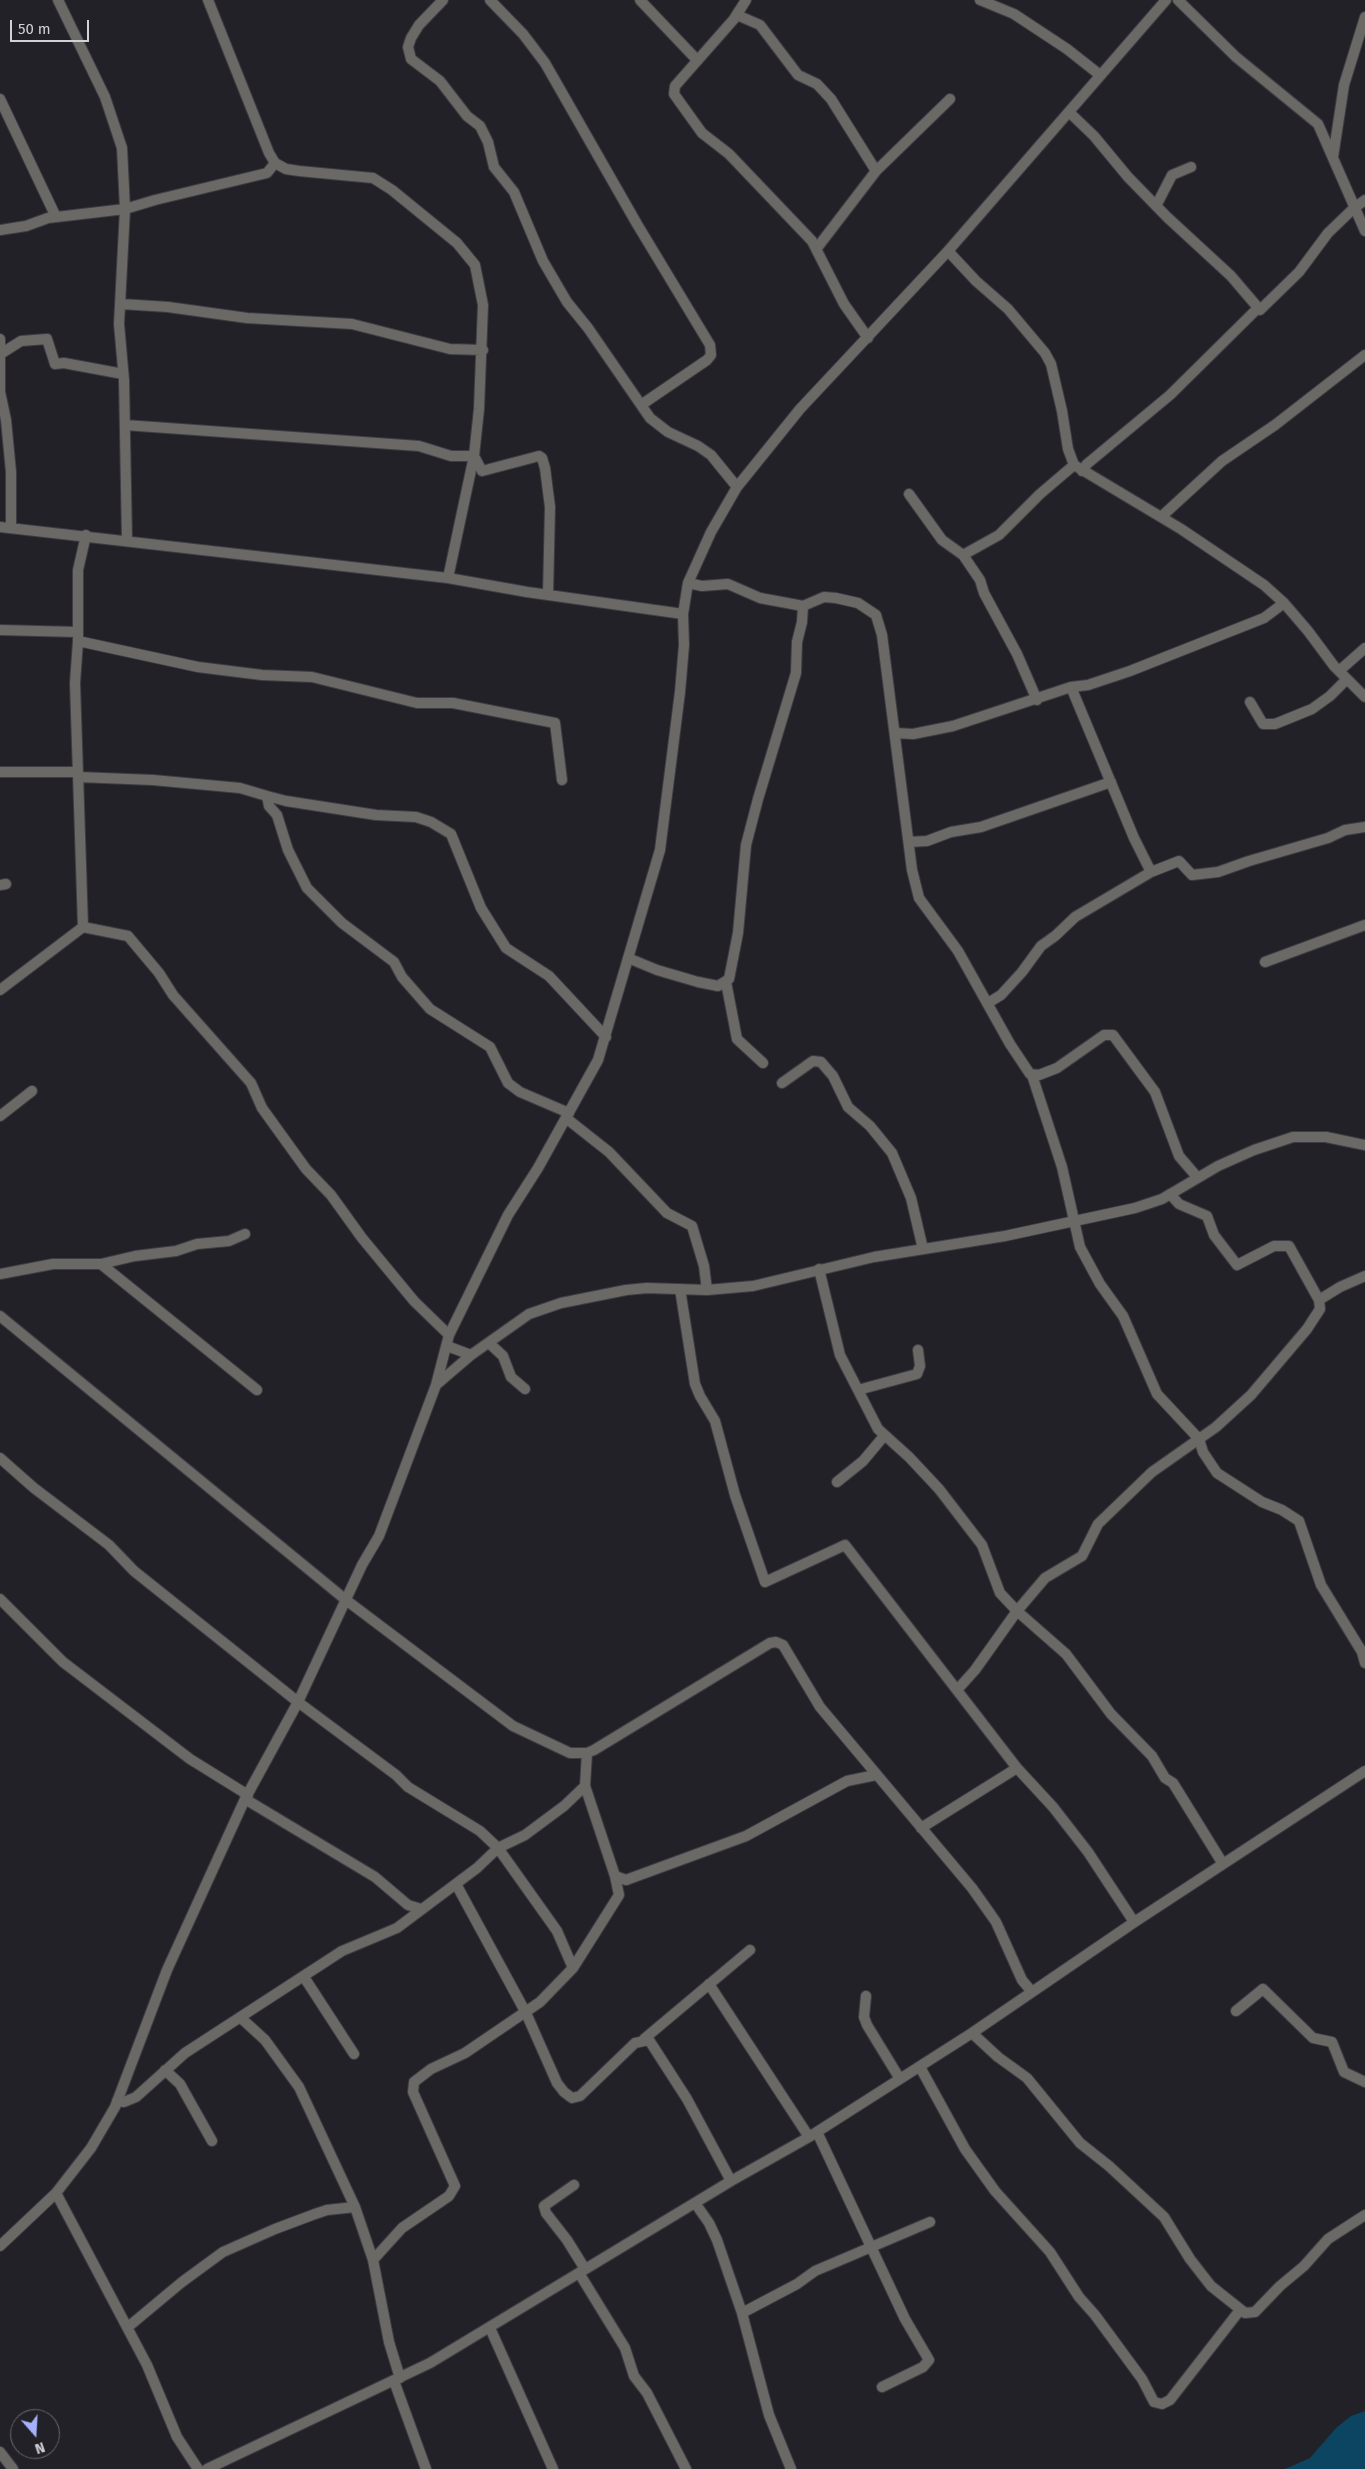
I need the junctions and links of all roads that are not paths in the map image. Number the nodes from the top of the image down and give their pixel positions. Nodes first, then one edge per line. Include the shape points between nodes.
1 (58, 0) edge
2 (208, 0) edge
3 (443, 0) edge
4 (490, 0) edge
5 (640, 0) edge
6 (746, 0) edge
7 (980, 0) edge
8 (1166, 0) edge
9 (1178, 0) edge
10 (737, 14) junction
11 (1365, 17) edge
12 (696, 60) junction
13 (1100, 75) junction
14 (0, 99) edge
15 (950, 99) dead end
16 (1070, 112) junction
17 (1332, 158) junction
18 (275, 163) junction
19 (1191, 167) dead end
20 (876, 172) junction
21 (1365, 200) edge
22 (1156, 206) junction
23 (1354, 208) junction
24 (124, 209) junction
25 (56, 217) junction
26 (0, 230) edge
27 (1365, 231) edge
28 (817, 248) junction
29 (948, 251) junction
30 (121, 304) junction
31 (1257, 309) junction
32 (868, 338) junction
33 (0, 339) edge
34 (483, 350) junction
35 (2, 353) junction
36 (1365, 356) edge
37 (123, 374) junction
38 (1, 377) edge
39 (641, 405) junction
40 (125, 425) junction
41 (474, 456) junction
42 (1078, 468) junction
43 (737, 487) junction
44 (909, 494) dead end
45 (1161, 516) junction
46 (0, 527) edge
47 (11, 528) junction
48 (86, 535) junction
49 (128, 540) junction
50 (963, 555) junction
51 (448, 578) junction
52 (688, 583) junction
53 (548, 595) junction
54 (1284, 603) junction
55 (803, 606) junction
56 (683, 614) junction
57 (0, 630) edge
58 (78, 636) junction
59 (1365, 648) edge
60 (1339, 671) junction
61 (1347, 679) junction
62 (1071, 687) junction
63 (1365, 697) edge
64 (1037, 700) junction
65 (1250, 702) dead end
66 (895, 733) junction
67 (0, 772) edge
68 (78, 774) junction
69 (562, 780) dead end
70 (1111, 782) junction
71 (267, 796) junction
72 (1365, 828) edge
73 (909, 842) junction
74 (1151, 872) junction
75 (1365, 925) edge
76 (83, 927) junction
77 (628, 958) junction
78 (1265, 962) dead end
79 (726, 982) junction
80 (0, 990) edge
81 (988, 1003) junction
82 (606, 1037) junction
83 (763, 1064) dead end
84 (1032, 1075) junction
85 (782, 1083) dead end
86 (32, 1091) dead end
87 (0, 1116) edge
88 (568, 1116) junction
89 (1365, 1146) edge
90 (1197, 1177) junction
91 (1170, 1194) junction
92 (1073, 1221) junction
93 (245, 1234) dead end
94 (923, 1249) junction
95 (101, 1264) junction
96 (704, 1266) junction
97 (819, 1270) junction
98 (0, 1274) edge
99 (1365, 1276) edge
100 (680, 1289) junction
101 (719, 1289) junction
102 (707, 1290) junction
103 (1319, 1300) junction
104 (0, 1316) edge
105 (448, 1340) junction
106 (489, 1343) junction
107 (918, 1350) dead end
108 (471, 1355) junction
109 (436, 1385) junction
110 (257, 1390) dead end
111 (525, 1390) dead end
112 (858, 1390) junction
113 (884, 1436) junction
114 (1199, 1439) junction
115 (0, 1458) edge
116 (837, 1482) dead end
117 (0, 1599) edge
118 (346, 1600) junction
119 (1016, 1611) junction
120 (1365, 1663) edge
121 (957, 1690) junction
122 (298, 1702) junction
123 (587, 1753) junction
124 (1017, 1768) junction
125 (1365, 1771) edge
126 (876, 1775) junction
127 (585, 1786) junction
128 (247, 1797) junction
129 (922, 1828) junction
130 (498, 1848) junction
131 (1223, 1864) junction
132 (615, 1876) junction
133 (626, 1880) junction
134 (456, 1884) junction
135 (619, 1895) junction
136 (408, 1905) junction
137 (421, 1909) junction
138 (410, 1918) junction
139 (1134, 1922) junction
140 (750, 1950) dead end
141 (573, 1968) junction
142 (304, 1977) junction
143 (710, 1984) junction
144 (1032, 1992) junction
145 (866, 1996) dead end
146 (1236, 2011) dead end
147 (526, 2013) junction
148 (241, 2018) junction
149 (972, 2033) junction
150 (644, 2039) junction
151 (354, 2054) dead end
152 (920, 2067) junction
153 (165, 2070) junction
154 (900, 2079) junction
155 (1365, 2082) edge
156 (117, 2101) junction
157 (813, 2134) junction
158 (212, 2142) dead end
159 (731, 2181) junction
160 (574, 2185) dead end
161 (56, 2193) junction
162 (695, 2203) junction
163 (355, 2206) junction
164 (1365, 2216) edge
165 (930, 2222) dead end
166 (0, 2246) edge
167 (870, 2247) junction
168 (372, 2260) junction
169 (582, 2271) junction
170 (1240, 2310) junction
171 (742, 2313) junction
172 (128, 2327) junction
173 (490, 2328) junction
174 (397, 2379) junction
175 (882, 2387) dead end
176 (0, 2452) edge
177 (13, 2469) edge
178 (198, 2469) edge
179 (207, 2469) edge
180 (426, 2469) edge
181 (553, 2469) edge
182 (686, 2469) edge
183 (792, 2469) edge

1 - 24 street via 118,130 124,166
2 - 18 street
3 - 39 street via 411,38 408,47 411,59 440,81 467,116 480,126 494,167 514,192 527,227 553,278
4 - 39 street via 545,63 710,345 711,355 704,363
5 - 12 street
6 - 10 street
7 - 13 street via 1014,14
8 - 13 street
9 - 17 street via 1236,57 1313,119 1322,130
10 - 12 street
10 - 20 street via 760,25 798,75 817,84 831,99
11 - 17 street via 1344,85
12 - 28 street via 674,89 676,99 702,134 729,154 774,198
13 - 16 street
14 - 25 street
15 - 20 street
16 - 22 street
16 - 29 street
17 - 23 street
18 - 24 street via 267,173
18 - 34 street via 299,171 373,178 457,242 477,273 483,305
19 - 22 street via 1172,175
20 - 28 street
21 - 23 street
22 - 31 street via 1231,276
23 - 27 street
23 - 31 street via 1328,233 1299,272 1269,303
24 - 25 street
24 - 30 street
25 - 26 street
28 - 32 street via 844,304
29 - 32 street
29 - 42 street via 1008,309 1045,352 1051,364 1068,449
30 - 34 street via 246,318 352,324 450,349
30 - 37 street
31 - 42 street via 1170,395
32 - 43 street via 800,409
33 - 35 street
34 - 41 street
35 - 37 street via 21,341 47,339 55,364
35 - 38 street
36 - 45 street via 1222,461
37 - 40 street
38 - 47 street via 0,392 11,472
39 - 43 street via 655,424 711,455
40 - 41 street via 419,446 451,456
40 - 49 street
41 - 51 street
41 - 53 street via 482,471 533,456 542,458 550,507
42 - 45 street
42 - 50 street via 1040,494 998,535
43 - 52 street via 711,532
44 - 50 street via 942,540
45 - 54 street via 1230,560
46 - 47 street
47 - 48 street
48 - 49 street
48 - 58 street via 78,570
49 - 51 street
50 - 64 street via 980,580
51 - 53 street
52 - 55 street via 702,586 728,584 760,598
52 - 56 street
53 - 56 street
54 - 60 street
54 - 62 street via 1264,618 1224,635 1130,671 1088,685
55 - 66 street via 824,597 836,598 858,603 876,615 880,624
55 - 79 street via 796,673 746,845 738,933 731,975
56 - 77 street via 680,692 660,850
57 - 58 street
58 - 68 street via 75,683
58 - 69 street via 198,667 312,677 417,703 453,703 555,723
59 - 60 street
60 - 61 street
61 - 63 street
61 - 65 street via 1312,709 1275,724 1263,724
62 - 64 street
62 - 70 street
64 - 66 street via 953,726 913,734
66 - 73 street
67 - 68 street
68 - 71 street via 240,788
68 - 76 street
70 - 73 street via 981,827 951,832 927,841
70 - 74 street
71 - 82 street via 376,815 416,817 452,834 481,908 506,948 549,976
71 - 88 street via 288,850 308,888 342,923 394,962 402,977 430,1008 490,1047 508,1083
72 - 74 street via 1345,830 1218,872 1192,875 1179,861
73 - 81 street via 919,898 958,951
74 - 81 street via 1075,917 1041,946 1001,995
75 - 78 street
76 - 80 street
76 - 105 street via 128,936 173,995 251,1083 262,1108 306,1169 331,1195 362,1238
77 - 79 street via 698,982 718,986
77 - 82 street via 615,995
79 - 83 street via 737,1039
81 - 84 street via 1010,1044
82 - 88 street via 598,1060
84 - 90 street via 1039,1076 1057,1068 1104,1035 1113,1035 1155,1092 1178,1156
84 - 92 street via 1070,1194
85 - 94 street via 813,1060 821,1062 833,1076 848,1107 870,1126 892,1153 911,1198
86 - 87 street
88 - 96 street via 623,1165 667,1213 692,1226
88 - 105 street via 508,1215
89 - 90 street via 1326,1136 1294,1137 1254,1150
90 - 91 street
91 - 92 street via 1148,1205
91 - 103 street via 1179,1204 1207,1216 1214,1235 1237,1265 1274,1246 1289,1246
92 - 94 street
92 - 114 street via 1080,1247 1100,1284 1123,1316 1156,1394
93 - 95 street via 229,1241 197,1244 176,1251
94 - 97 street
95 - 98 street via 53,1264
95 - 110 street
96 - 101 street
96 - 102 street
97 - 101 street via 753,1286
97 - 112 street via 840,1355
99 - 103 street via 1340,1286
100 - 102 street
100 - 106 street via 626,1290 561,1302 529,1314
100 - 121 street via 696,1384 715,1421 735,1495 765,1582 845,1545
101 - 102 street
103 - 114 street via 1320,1309 1307,1329 1251,1396
104 - 118 street
105 - 108 street
105 - 109 street
106 - 108 street
106 - 111 street via 503,1356 511,1377
107 - 112 street via 920,1369 917,1374
108 - 109 street
109 - 118 street via 379,1536
112 - 113 street
113 - 116 street via 863,1462
113 - 119 street via 939,1489 982,1546 1000,1593
114 - 119 street via 1152,1472 1098,1524 1082,1556 1046,1578
114 - 120 street via 1205,1456 1217,1473 1299,1521 1321,1585 1362,1652
115 - 122 street via 109,1545 134,1571
117 - 128 street via 52,1654
118 - 122 street
118 - 123 street via 513,1726 570,1754
119 - 121 street
119 - 131 street via 1066,1654 1111,1714 1152,1756 1165,1778 1173,1783
121 - 124 street
122 - 128 street
122 - 130 street via 408,1787 480,1831
123 - 126 street via 776,1642 783,1644 820,1707
123 - 127 street
124 - 129 street
124 - 139 street via 1054,1807
125 - 131 street
126 - 129 street
126 - 133 street via 847,1782 746,1836
127 - 130 street via 525,1834
127 - 132 street
128 - 136 street via 375,1878
128 - 156 street via 167,1970
129 - 144 street via 996,1922 1022,1980
130 - 134 street
130 - 141 street via 557,1931
131 - 139 street
132 - 133 street
132 - 135 street
133 - 135 street
134 - 137 street
134 - 147 street
135 - 141 street
136 - 137 street
136 - 138 street
137 - 138 street
138 - 142 street via 384,1934 342,1951
139 - 144 street
140 - 143 street
141 - 147 street
142 - 148 street
142 - 151 street
143 - 150 street
143 - 157 street
144 - 149 street
145 - 154 street via 866,2026
146 - 155 street via 1264,1989 1313,2038 1332,2042 1344,2072
147 - 150 street via 556,2083 572,2098 584,2092 635,2042
147 - 168 street via 466,2053 431,2069 414,2082 413,2092 455,2186 449,2196 402,2228
148 - 153 street
148 - 163 street via 265,2040 299,2088
149 - 152 street
149 - 170 street via 1027,2078 1080,2143 1164,2217 1206,2279
150 - 159 street via 654,2044
152 - 154 street
152 - 170 street via 964,2149 995,2191 1050,2252 1079,2297 1142,2379 1154,2402 1162,2404 1170,2400
153 - 156 street via 136,2096 124,2102
153 - 158 street via 180,2084
154 - 157 street
156 - 161 street via 91,2148
157 - 159 street
157 - 167 street
159 - 162 street
160 - 169 street via 544,2206 567,2240
161 - 166 street
161 - 172 street
162 - 169 street
162 - 171 street via 712,2229
163 - 168 street
163 - 172 street via 314,2214 223,2252
164 - 170 street via 1328,2239 1255,2312
165 - 167 street
167 - 171 street via 815,2271
167 - 175 street via 929,2360 923,2368
168 - 174 street
169 - 173 street
169 - 182 street via 620,2341 634,2376
171 - 183 street via 769,2415
172 - 178 street via 177,2437
173 - 174 street
173 - 181 street
174 - 179 street
174 - 180 street
176 - 177 street

